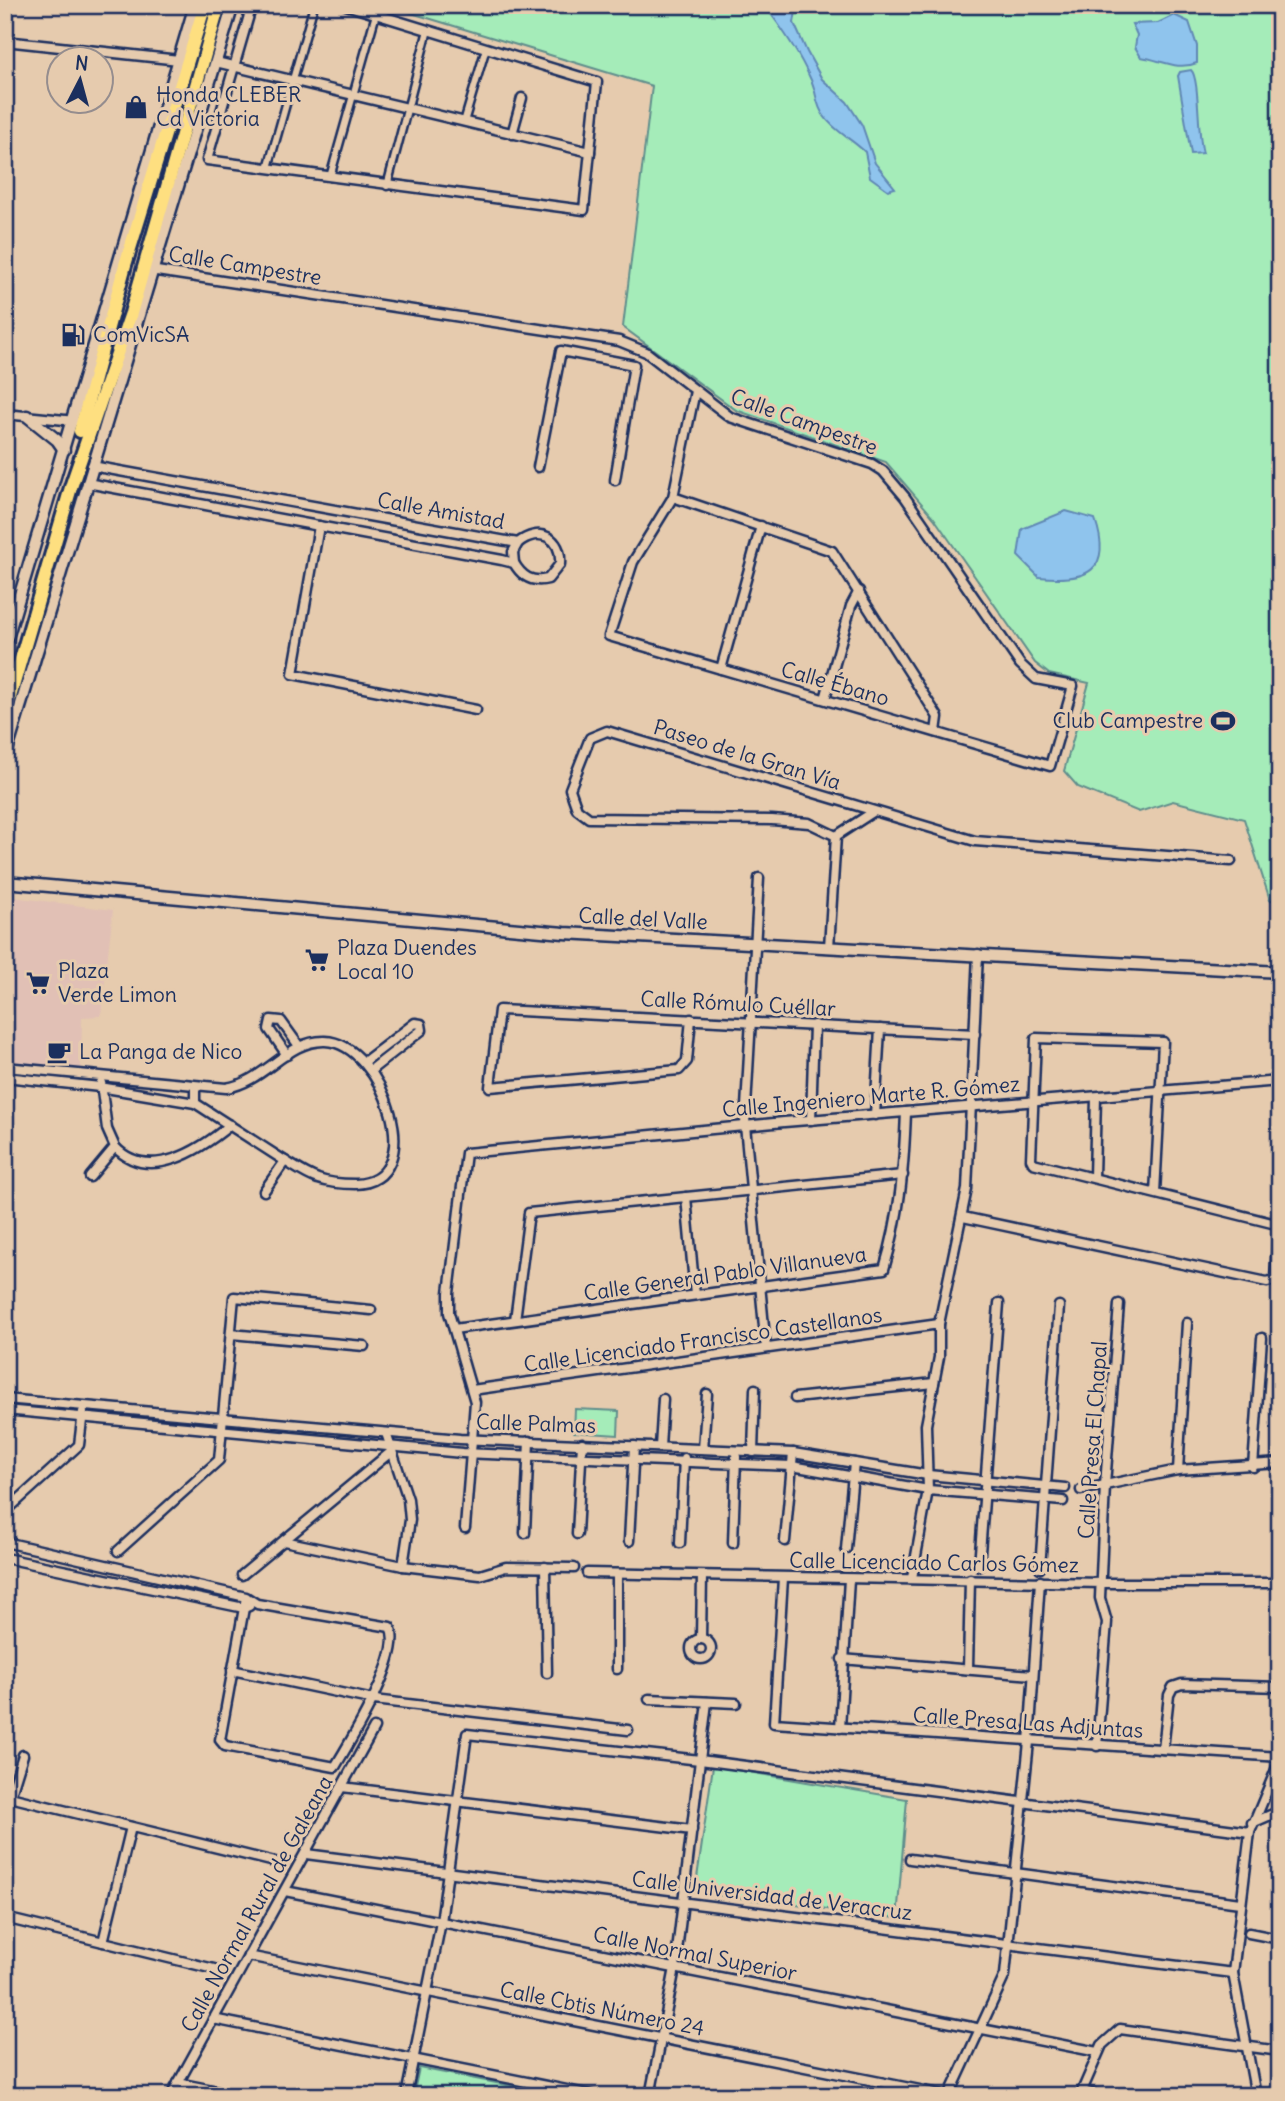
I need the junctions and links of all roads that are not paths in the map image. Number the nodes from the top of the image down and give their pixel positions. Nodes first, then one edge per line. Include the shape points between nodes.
1 (195, 5) edge
2 (205, 5) edge
3 (233, 5) edge
4 (252, 5) edge
5 (314, 5) edge
6 (346, 5) edge
7 (216, 6) edge
8 (376, 14) junction
9 (428, 30) junction
10 (5, 41) edge
11 (486, 48) junction
12 (179, 60) junction
13 (216, 62) junction
14 (233, 66) junction
15 (293, 81) junction
16 (352, 95) junction
17 (522, 98) dead end
18 (407, 108) junction
19 (464, 122) junction
20 (512, 134) junction
21 (590, 152) junction
22 (150, 169) junction
23 (268, 169) junction
24 (330, 178) junction
25 (172, 184) junction
26 (387, 186) junction
27 (150, 270) junction
28 (113, 317) junction
29 (577, 334) junction
30 (575, 353) junction
31 (121, 357) junction
32 (695, 390) junction
33 (5, 414) edge
34 (27, 416) junction
35 (83, 421) junction
36 (64, 450) junction
37 (92, 466) junction
38 (538, 467) dead end
39 (118, 471) junction
40 (615, 480) dead end
41 (87, 483) junction
42 (114, 488) junction
43 (56, 492) junction
44 (249, 495) junction
45 (673, 497) junction
46 (246, 512) junction
47 (382, 518) junction
48 (319, 526) junction
49 (761, 526) junction
50 (379, 537) junction
51 (518, 543) junction
52 (514, 563) junction
53 (859, 592) junction
54 (5, 645) edge
55 (721, 669) junction
56 (5, 686) edge
57 (825, 699) junction
58 (476, 710) dead end
59 (5, 714) edge
60 (936, 732) junction
61 (5, 757) edge
62 (1050, 766) joint
63 (873, 812) junction
64 (836, 836) junction
65 (1231, 861) dead end
66 (760, 878) dead end
67 (5, 882) edge
68 (755, 944) junction
69 (829, 947) junction
70 (978, 954) junction
71 (1280, 972) edge
72 (691, 1019) junction
73 (752, 1022) junction
74 (814, 1026) junction
75 (880, 1029) junction
76 (975, 1034) junction
77 (389, 1043) junction
78 (299, 1046) junction
79 (396, 1051) junction
80 (287, 1055) junction
81 (364, 1062) junction
82 (5, 1067) edge
83 (371, 1070) junction
84 (5, 1077) edge
85 (102, 1077) junction
86 (1280, 1081) edge
87 (195, 1086) junction
88 (100, 1087) junction
89 (1160, 1092) junction
90 (1096, 1097) junction
91 (1032, 1102) junction
92 (195, 1103) junction
93 (971, 1107) junction
94 (906, 1112) junction
95 (875, 1115) junction
96 (811, 1119) junction
97 (230, 1125) junction
98 (745, 1125) junction
99 (116, 1147) junction
100 (285, 1161) junction
101 (904, 1175) junction
102 (90, 1177) dead end
103 (1094, 1177) junction
104 (751, 1190) junction
105 (264, 1191) dead end
106 (1155, 1193) junction
107 (686, 1197) junction
108 (963, 1217) junction
109 (1279, 1224) edge
110 (760, 1286) junction
111 (695, 1295) junction
112 (999, 1303) dead end
113 (1119, 1304) dead end
114 (1059, 1306) dead end
115 (372, 1310) dead end
116 (515, 1320) junction
117 (1186, 1323) dead end
118 (939, 1324) junction
119 (454, 1329) junction
120 (230, 1334) junction
121 (1262, 1338) dead end
122 (364, 1346) dead end
123 (766, 1348) junction
124 (934, 1382) junction
125 (755, 1389) dead end
126 (472, 1390) junction
127 (707, 1394) dead end
128 (795, 1398) dead end
129 (5, 1399) edge
130 (663, 1399) dead end
131 (84, 1406) junction
132 (5, 1410) edge
133 (82, 1417) junction
134 (223, 1417) junction
135 (222, 1430) junction
136 (386, 1433) junction
137 (473, 1439) junction
138 (529, 1441) junction
139 (582, 1443) junction
140 (634, 1446) junction
141 (660, 1447) junction
142 (685, 1448) junction
143 (391, 1449) junction
144 (703, 1449) junction
145 (736, 1451) junction
146 (753, 1452) junction
147 (471, 1453) junction
148 (793, 1453) junction
149 (528, 1454) junction
150 (580, 1457) junction
151 (633, 1458) junction
152 (684, 1460) junction
153 (735, 1463) junction
154 (854, 1463) junction
155 (1280, 1463) edge
156 (792, 1466) junction
157 (1253, 1467) junction
158 (1178, 1470) junction
159 (928, 1475) junction
160 (853, 1476) junction
161 (985, 1480) junction
162 (1105, 1485) junction
163 (1046, 1486) junction
164 (1065, 1488) dead end
165 (928, 1489) junction
166 (1081, 1490) dead end
167 (984, 1494) junction
168 (1045, 1500) junction
169 (1063, 1501) dead end
170 (5, 1512) edge
171 (465, 1528) dead end
172 (525, 1533) dead end
173 (577, 1534) dead end
174 (284, 1541) junction
175 (629, 1541) dead end
176 (785, 1541) dead end
177 (5, 1542) edge
178 (680, 1543) dead end
179 (733, 1544) dead end
180 (846, 1549) dead end
181 (118, 1551) dead end
182 (5, 1558) edge
183 (104, 1565) junction
184 (404, 1566) junction
185 (979, 1566) dead end
186 (545, 1567) junction
187 (574, 1568) dead end
188 (1040, 1568) dead end
189 (587, 1573) dead end
190 (617, 1574) junction
191 (242, 1575) dead end
192 (702, 1576) junction
193 (99, 1578) junction
194 (783, 1578) junction
195 (912, 1578) junction
196 (849, 1579) junction
197 (970, 1579) junction
198 (1040, 1581) junction
199 (1102, 1583) junction
200 (1280, 1583) edge
201 (246, 1598) junction
202 (257, 1604) junction
203 (244, 1608) junction
204 (701, 1639) dead end
205 (842, 1659) junction
206 (968, 1668) junction
207 (617, 1669) dead end
208 (232, 1671) junction
209 (547, 1673) dead end
210 (1033, 1675) junction
211 (1280, 1687) edge
212 (649, 1699) dead end
213 (374, 1700) junction
214 (707, 1702) junction
215 (736, 1703) dead end
216 (374, 1728) dead end
217 (840, 1728) junction
218 (628, 1730) dead end
219 (1029, 1741) junction
220 (1097, 1746) junction
221 (1163, 1749) junction
222 (23, 1755) dead end
223 (1280, 1758) edge
224 (700, 1760) junction
225 (342, 1787) junction
226 (10, 1797) junction
227 (457, 1802) junction
228 (1024, 1805) junction
229 (1280, 1811) edge
230 (5, 1813) edge
231 (1252, 1823) junction
232 (131, 1827) junction
233 (692, 1830) junction
234 (1250, 1832) junction
235 (306, 1854) junction
236 (909, 1859) dead end
237 (279, 1863) dead end
238 (448, 1872) junction
239 (1016, 1874) junction
240 (285, 1891) junction
241 (684, 1903) junction
242 (1240, 1903) junction
243 (5, 1918) edge
244 (441, 1922) junction
245 (1249, 1933) dead end
246 (1280, 1939) edge
247 (103, 1942) junction
248 (1010, 1945) junction
249 (248, 1956) junction
250 (674, 1968) junction
251 (214, 1969) dead end
252 (1233, 1973) junction
253 (427, 1992) junction
254 (213, 2019) junction
255 (981, 2029) junction
256 (662, 2038) junction
257 (1244, 2044) junction
258 (1280, 2051) edge
259 (1098, 2052) junction
260 (414, 2059) junction
261 (178, 2083) junction
262 (171, 2096) edge
263 (243, 2096) edge
264 (406, 2096) edge
265 (597, 2096) edge
266 (650, 2096) edge
267 (949, 2096) edge
268 (1104, 2096) edge
269 (1256, 2096) edge

1 - 12 street
2 - 22 main road
3 - 13 street
4 - 14 street
5 - 15 street
6 - 8 street
7 - 25 main road
8 - 9 street
8 - 16 street
9 - 11 street
9 - 18 street
10 - 12 street
11 - 19 street
11 - 21 street via 597,82
12 - 22 street
13 - 14 street
13 - 25 street
14 - 15 street
14 - 23 street via 207,160
15 - 16 street
15 - 23 street
16 - 18 street
16 - 24 street
17 - 20 street
18 - 19 street
18 - 26 street
19 - 20 street
20 - 21 street
21 - 26 street via 584,211
22 - 28 main road
22 - 35 street
23 - 24 street
24 - 26 street
25 - 27 street
25 - 31 main road
27 - 29 street, Calle Campestre
27 - 31 street
28 - 31 main road via 110,342
28 - 35 main road
29 - 30 street
29 - 32 street, Calle Campestre via 633,345
30 - 38 street via 561,351
30 - 40 street via 634,365
31 - 35 main road
31 - 37 street
32 - 45 street
32 - 62 street, Calle Campestre via 730,417 860,458 883,471 1020,664 1036,679 1073,686
33 - 34 street
34 - 35 street
34 - 36 street
35 - 36 street
35 - 43 main road
35 - 59 main road
36 - 43 street
37 - 39 street, Calle Amistad
37 - 41 street
39 - 42 street
39 - 44 street, Calle Amistad
41 - 42 street, Calle Amistad
41 - 61 street
42 - 46 street, Calle Amistad
43 - 54 street
43 - 56 main road
44 - 46 street
44 - 47 street, Calle Amistad
45 - 49 street
45 - 55 street, Calle Ébano via 633,562 609,636
46 - 48 street, Calle Amistad
47 - 50 street
47 - 51 street, Calle Amistad
48 - 50 street, Calle Amistad
48 - 58 street via 293,674
49 - 53 street via 832,551
49 - 55 street
50 - 52 street, Calle Amistad
51 - 52 street
51 - 52 street, Calle Amistad via 539,533 551,538 561,552 561,564 540,581 520,573
53 - 57 street
53 - 60 street via 938,718
55 - 57 street, Calle Ébano
57 - 60 street, Calle Ébano
60 - 62 street, Calle Ébano
63 - 64 street
63 - 64 street, Paseo de la Gran Vía via 607,731 590,738 570,789 577,808 589,818 785,821 809,823
63 - 65 street, Paseo de la Gran Vía via 975,841
64 - 69 street
66 - 68 street
67 - 68 street, Calle del Valle via 564,933
68 - 69 street, Calle del Valle
68 - 73 street
69 - 70 street, Calle del Valle
70 - 71 street, Calle del Valle
70 - 76 street
72 - 72 street, Calle Rómulo Cuéllar via 683,1067 489,1087 499,1010
72 - 73 street, Calle Rómulo Cuéllar
73 - 74 street, Calle Rómulo Cuéllar
73 - 98 street
74 - 75 street, Calle Rómulo Cuéllar
74 - 96 street
75 - 76 street, Calle Rómulo Cuéllar
75 - 95 street
76 - 93 street
77 - 79 street
77 - 79 street via 415,1023 421,1024 422,1030
77 - 81 street
78 - 80 street
78 - 80 street via 281,1021 271,1020 269,1029
78 - 81 street via 327,1041 343,1045
79 - 83 street
80 - 87 street via 241,1085
81 - 83 street
82 - 85 street
83 - 100 street via 394,1126 395,1146 380,1176 363,1184 342,1184 318,1179
84 - 88 street
85 - 87 street
85 - 88 street
86 - 89 street, Calle Ingeniero Marte R. Gómez
87 - 92 street
88 - 92 street
88 - 99 street via 107,1129
89 - 90 street, Calle Ingeniero Marte R. Gómez
89 - 91 street via 1163,1042 1036,1038
89 - 106 street
90 - 91 street, Calle Ingeniero Marte R. Gómez
90 - 103 street
91 - 93 street, Calle Ingeniero Marte R. Gómez
91 - 103 street via 1033,1163
92 - 97 street
93 - 94 street, Calle Ingeniero Marte R. Gómez
93 - 108 street
94 - 95 street, Calle Ingeniero Marte R. Gómez
94 - 101 street, Calle General Pablo Villanueva
95 - 96 street, Calle Ingeniero Marte R. Gómez
96 - 98 street, Calle Ingeniero Marte R. Gómez
97 - 99 street via 197,1150 163,1161 131,1160
97 - 100 street
98 - 104 street
98 - 119 street, Calle Ingeniero Marte R. Gómez via 466,1153 449,1293
99 - 102 street
100 - 105 street
101 - 104 street
101 - 110 street, Calle General Pablo Villanueva via 884,1269
103 - 106 street
104 - 107 street
104 - 110 street
106 - 109 street
107 - 111 street
107 - 116 street via 529,1213
108 - 109 street via 1267,1282 1275,1280
108 - 118 street
110 - 111 street, Calle General Pablo Villanueva
110 - 123 street
111 - 116 street, Calle General Pablo Villanueva
112 - 161 street
113 - 162 street, Calle Presa El Chapal
114 - 163 street
115 - 120 street via 234,1297
116 - 119 street, Calle General Pablo Villanueva
117 - 158 street
118 - 123 street, Calle Licenciado Francisco Castellanos
118 - 124 street
119 - 126 street
120 - 122 street
120 - 134 street
121 - 157 street
123 - 126 street, Calle Licenciado Francisco Castellanos
124 - 128 street
124 - 159 street via 926,1425
125 - 146 street
126 - 137 street
127 - 144 street
129 - 131 street, Calle Palmas
130 - 141 street
131 - 133 street
131 - 134 street, Calle Palmas
132 - 133 street, Calle Palmas
133 - 135 street, Calle Palmas
133 - 170 street via 79,1445
134 - 135 street
134 - 136 street, Calle Palmas
135 - 143 street, Calle Palmas
135 - 181 street via 219,1460
136 - 137 street, Calle Palmas
136 - 143 street
137 - 138 street, Calle Palmas
137 - 147 street
138 - 139 street, Calle Palmas
138 - 149 street
139 - 140 street, Calle Palmas
139 - 150 street
140 - 141 street, Calle Palmas
140 - 151 street
141 - 142 street, Calle Palmas
142 - 144 street, Calle Palmas
142 - 152 street
143 - 147 street, Calle Palmas
143 - 174 street
143 - 184 street via 408,1499
144 - 145 street, Calle Palmas
145 - 146 street, Calle Palmas
145 - 153 street
146 - 148 street, Calle Palmas
147 - 149 street, Calle Palmas
147 - 171 street
148 - 154 street, Calle Palmas
148 - 156 street
149 - 150 street, Calle Palmas
149 - 172 street
150 - 151 street, Calle Palmas
150 - 173 street
151 - 152 street, Calle Palmas
151 - 175 street
152 - 153 street, Calle Palmas
152 - 178 street
153 - 156 street, Calle Palmas
153 - 179 street
154 - 159 street, Calle Palmas
154 - 160 street
155 - 157 street
156 - 160 street, Calle Palmas
156 - 176 street
157 - 158 street
158 - 162 street
159 - 161 street, Calle Palmas
159 - 165 street
160 - 165 street, Calle Palmas
160 - 180 street
161 - 163 street, Calle Palmas
161 - 167 street
162 - 166 street
162 - 199 street, Calle Presa El Chapal
163 - 164 street, Calle Palmas
163 - 168 street
165 - 167 street, Calle Palmas
165 - 195 street
167 - 168 street, Calle Palmas
167 - 185 street
168 - 169 street, Calle Palmas
168 - 188 street
174 - 184 street
174 - 191 street
177 - 183 street
182 - 193 street
183 - 193 street
183 - 201 street
184 - 186 street via 480,1575 506,1567
186 - 187 street
186 - 209 street
189 - 190 street, Calle Licenciado Carlos Gómez
190 - 192 street, Calle Licenciado Carlos Gómez
190 - 207 street
192 - 194 street, Calle Licenciado Carlos Gómez
192 - 204 street
193 - 203 street
194 - 196 street, Calle Licenciado Carlos Gómez
194 - 217 street, Calle Presa Las Adjuntas via 774,1723
195 - 196 street, Calle Licenciado Carlos Gómez
195 - 197 street, Calle Licenciado Carlos Gómez
196 - 205 street
197 - 198 street, Calle Licenciado Carlos Gómez
197 - 206 street
198 - 199 street, Calle Licenciado Carlos Gómez
198 - 210 street
199 - 200 street, Calle Licenciado Carlos Gómez
199 - 220 street, Calle Presa El Chapal via 1100,1598 1107,1622
201 - 202 street
201 - 203 street
202 - 203 street
202 - 213 street via 390,1627 394,1641
203 - 208 street
205 - 206 street
205 - 217 street
206 - 210 street
208 - 213 street
208 - 213 street via 219,1735 225,1746 335,1767
210 - 219 street
211 - 221 street via 1173,1687
212 - 214 street
213 - 218 street
214 - 215 street
214 - 224 street
216 - 225 street, Calle Normal Rural de Galeana
217 - 219 street, Calle Presa Las Adjuntas
219 - 220 street, Calle Presa Las Adjuntas
219 - 228 street
220 - 221 street, Calle Presa Las Adjuntas
221 - 223 street, Calle Presa Las Adjuntas
222 - 226 street
223 - 231 street
224 - 227 street via 467,1734
224 - 228 street
224 - 233 street
225 - 227 street
225 - 235 street, Calle Normal Rural de Galeana
226 - 230 street
226 - 232 street
227 - 233 street
227 - 238 street
228 - 234 street
228 - 239 street
229 - 231 street
231 - 234 street
232 - 237 street
232 - 247 street
233 - 241 street
234 - 242 street
235 - 238 street, Calle Universidad de Veracruz
235 - 240 street, Calle Normal Rural de Galeana
236 - 239 street
238 - 241 street, Calle Universidad de Veracruz
238 - 244 street
239 - 242 street
239 - 248 street
240 - 244 street, Calle Normal Superior
240 - 249 street, Calle Normal Rural de Galeana
241 - 248 street, Calle Universidad de Veracruz
241 - 250 street
242 - 252 street
243 - 247 street
244 - 250 street, Calle Normal Superior
244 - 253 street
245 - 246 street
247 - 251 street
248 - 252 street, Calle Universidad de Veracruz
248 - 255 street via 1004,1982
249 - 253 street, Calle Cbtis Número 24
249 - 254 street, Calle Normal Rural de Galeana
250 - 255 street, Calle Normal Superior
250 - 256 street
252 - 257 street
253 - 256 street, Calle Cbtis Número 24
253 - 260 street
254 - 260 street
254 - 261 street, Calle Normal Rural de Galeana
255 - 259 street, Calle Normal Superior
255 - 267 street
256 - 266 street
256 - 267 street, Calle Cbtis Número 24
257 - 258 street
257 - 259 street via 1120,2028
257 - 269 street
259 - 268 street via 1082,2091
260 - 264 street
260 - 265 street
261 - 262 street, Calle Normal Rural de Galeana
261 - 263 street

